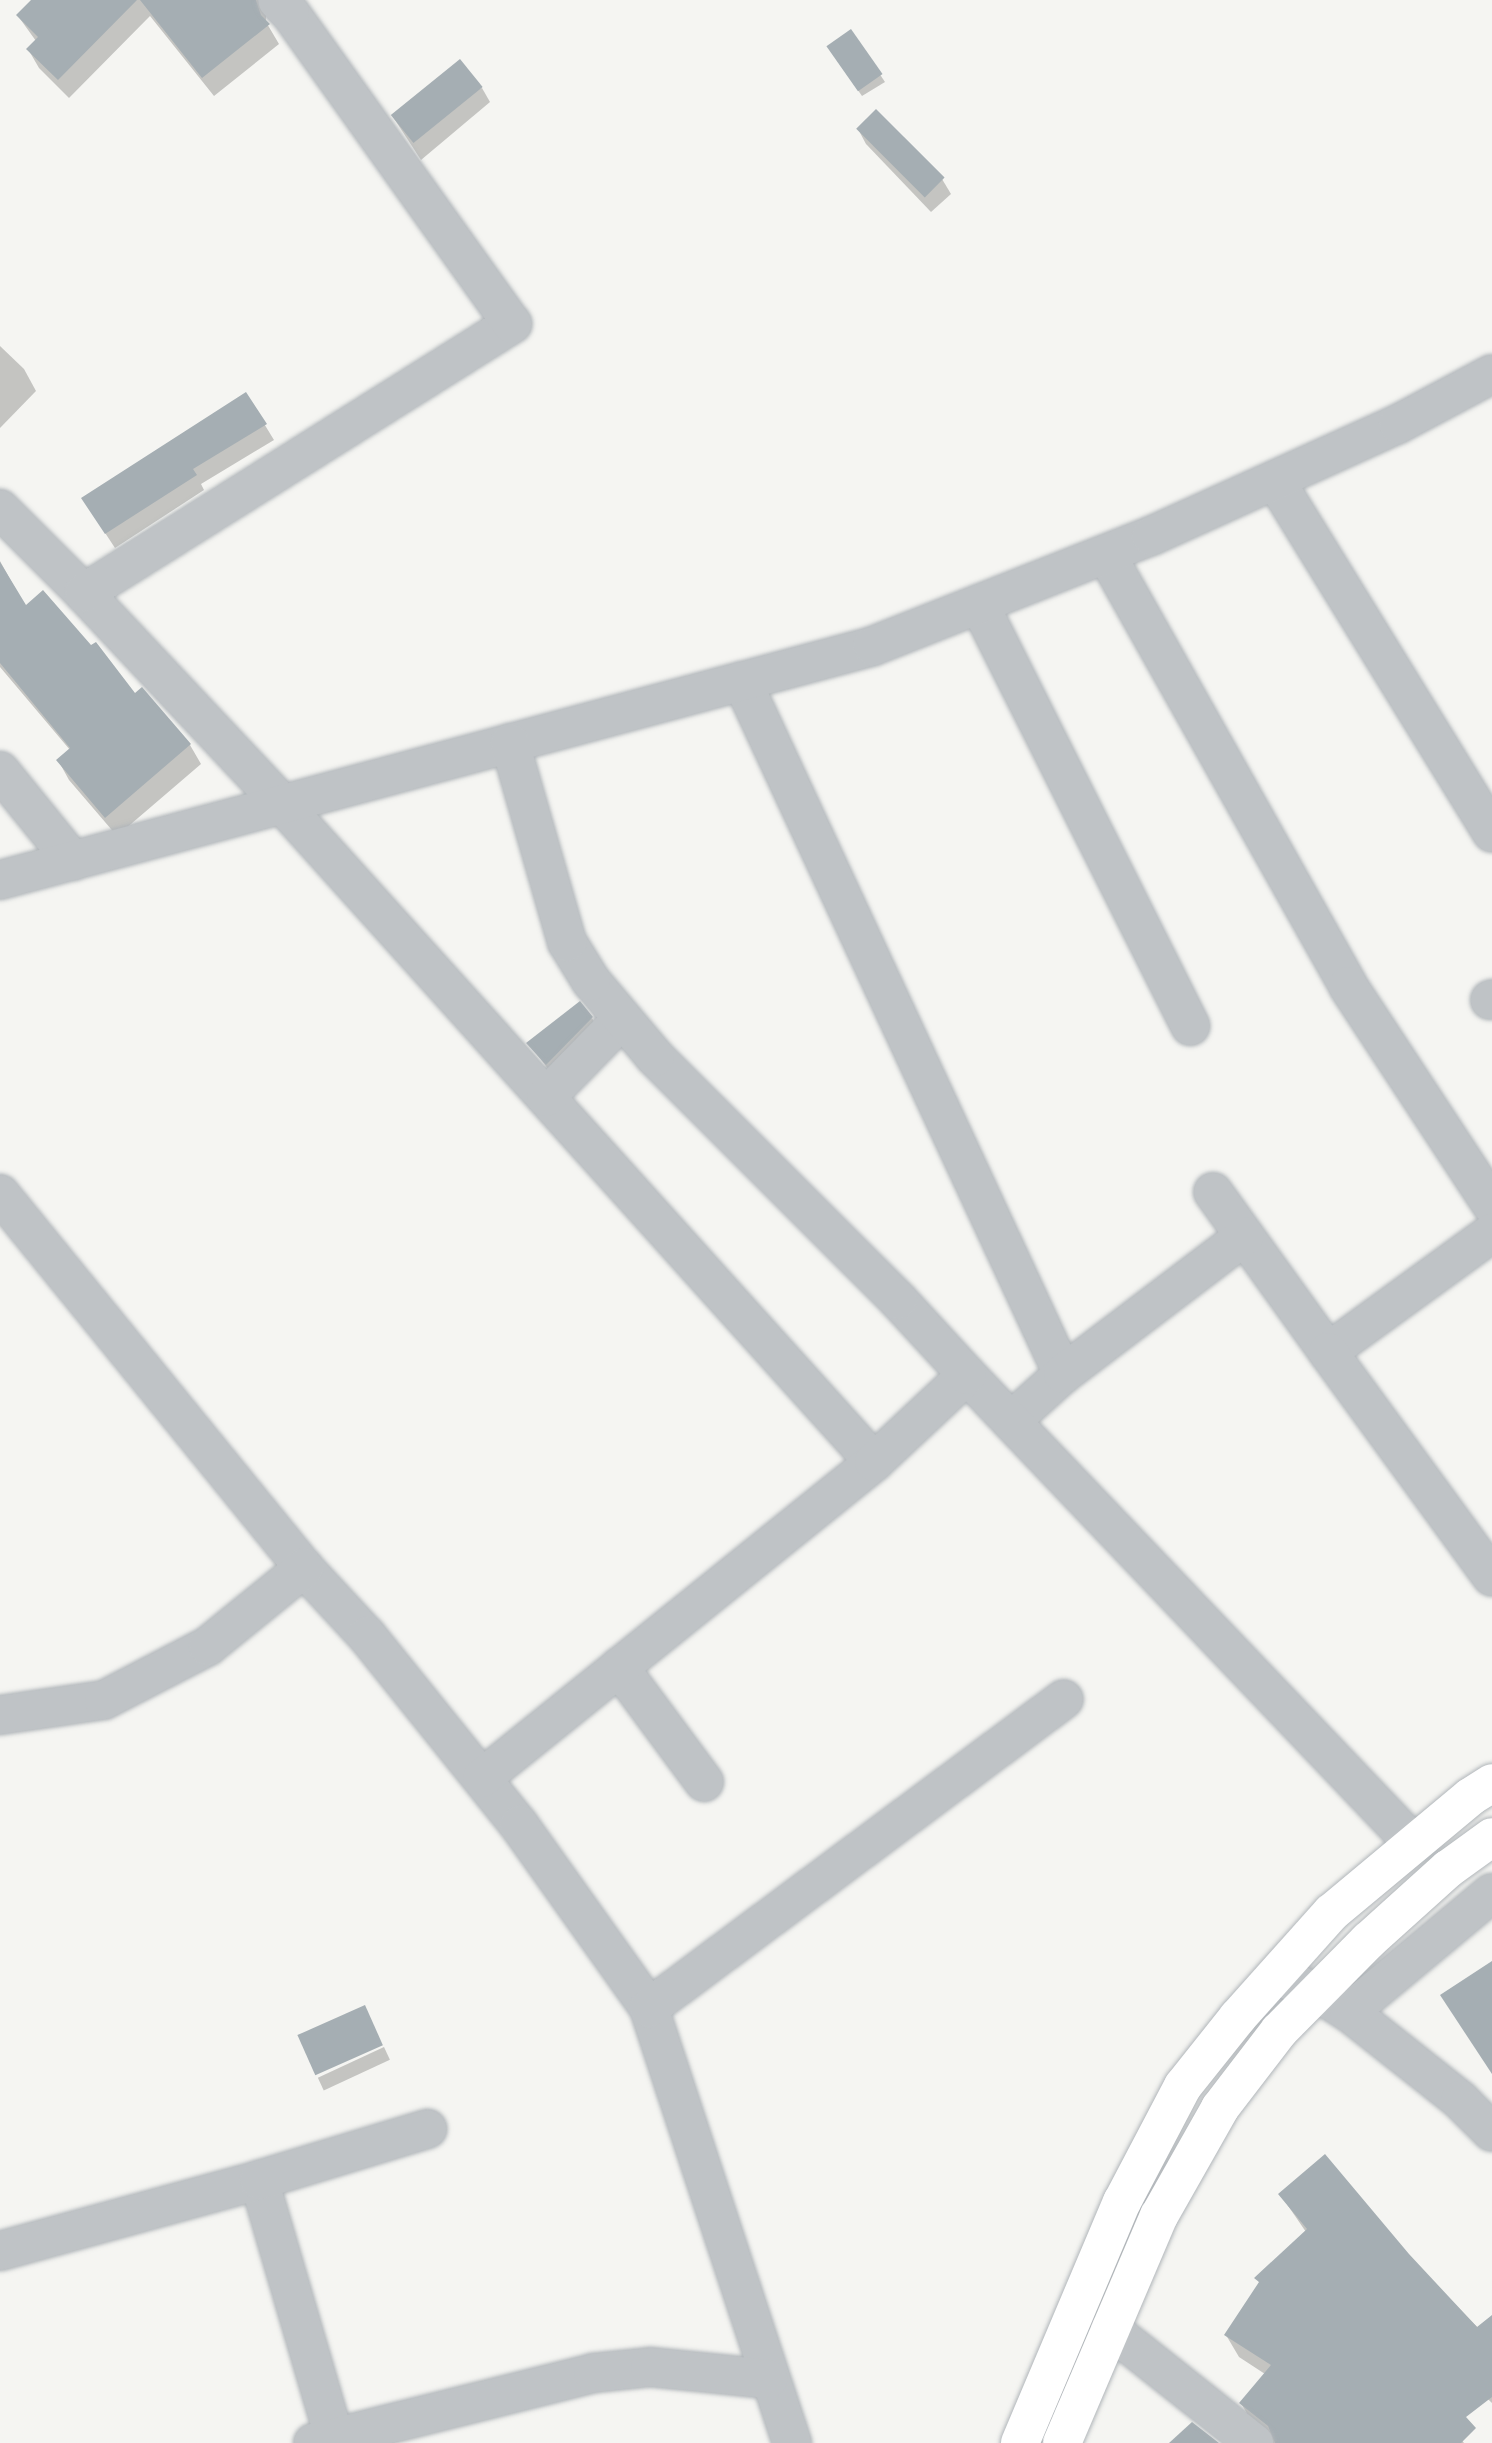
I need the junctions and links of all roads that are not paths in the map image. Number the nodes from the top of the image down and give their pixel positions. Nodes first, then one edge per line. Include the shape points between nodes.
1 (277, 0) edge
2 (1488, 385) edge
3 (1275, 480) junction
4 (0, 509) edge
5 (1105, 554) junction
6 (84, 593) junction
7 (979, 604) junction
8 (742, 681) junction
9 (510, 743) junction
10 (0, 771) edge
11 (282, 804) junction
12 (1492, 833) edge
13 (73, 861) junction
14 (0, 880) edge
15 (622, 1020) junction
16 (1190, 1026) dead end
17 (546, 1097) junction
18 (1213, 1192) dead end
19 (0, 1194) edge
20 (1492, 1205) edge
21 (1492, 1233) edge
22 (1245, 1236) junction
23 (1328, 1352) junction
24 (1063, 1374) junction
25 (967, 1375) junction
26 (1011, 1421) junction
27 (874, 1462) junction
28 (304, 1568) junction
29 (1492, 1577) edge
30 (619, 1667) junction
31 (1064, 1699) dead end
32 (0, 1715) edge
33 (482, 1778) junction
34 (704, 1782) dead end
35 (1492, 1783) edge
36 (1492, 1837) edge
37 (1413, 1844) junction
38 (1492, 1893) edge
39 (1276, 1975) junction
40 (1334, 2002) junction
41 (649, 2008) junction
42 (427, 2129) dead end
43 (1492, 2132) edge
44 (259, 2180) junction
45 (0, 2251) edge
46 (1110, 2329) junction
47 (768, 2378) junction
48 (328, 2441) edge
49 (769, 2443) edge
50 (792, 2443) edge
51 (1020, 2443) edge
52 (1062, 2443) edge
53 (1254, 2443) edge

1 - 6 street via 512,324
2 - 3 street
3 - 5 street
3 - 12 street
4 - 6 street
5 - 7 street
5 - 20 street via 1348,986
6 - 11 street
7 - 8 street via 873,646
7 - 16 street
8 - 9 street
8 - 24 street
9 - 11 street
9 - 15 street via 567,942
10 - 13 street
11 - 13 street
11 - 17 street
13 - 14 street
15 - 17 street
15 - 25 street
17 - 27 street
18 - 22 street
19 - 28 street
21 - 23 street
22 - 23 street
22 - 24 street
23 - 29 street
24 - 26 street
25 - 26 street
25 - 27 street
26 - 37 street
27 - 30 street
28 - 32 street via 208,1646 104,1700
28 - 33 street via 367,1636
30 - 33 street
30 - 34 street
31 - 41 street
33 - 41 street
35 - 37 main road
36 - 40 main road via 1368,1941
37 - 39 main road via 1331,1913
38 - 40 street
39 - 40 street
39 - 51 main road via 1183,2086 1122,2202
40 - 43 street via 1460,2100
40 - 46 main road via 1279,2031 1220,2108 1159,2216
41 - 47 street
42 - 44 street
44 - 45 street
44 - 48 street
46 - 52 main road
46 - 53 street
47 - 48 street via 650,2367 593,2372
47 - 49 street
47 - 50 street

